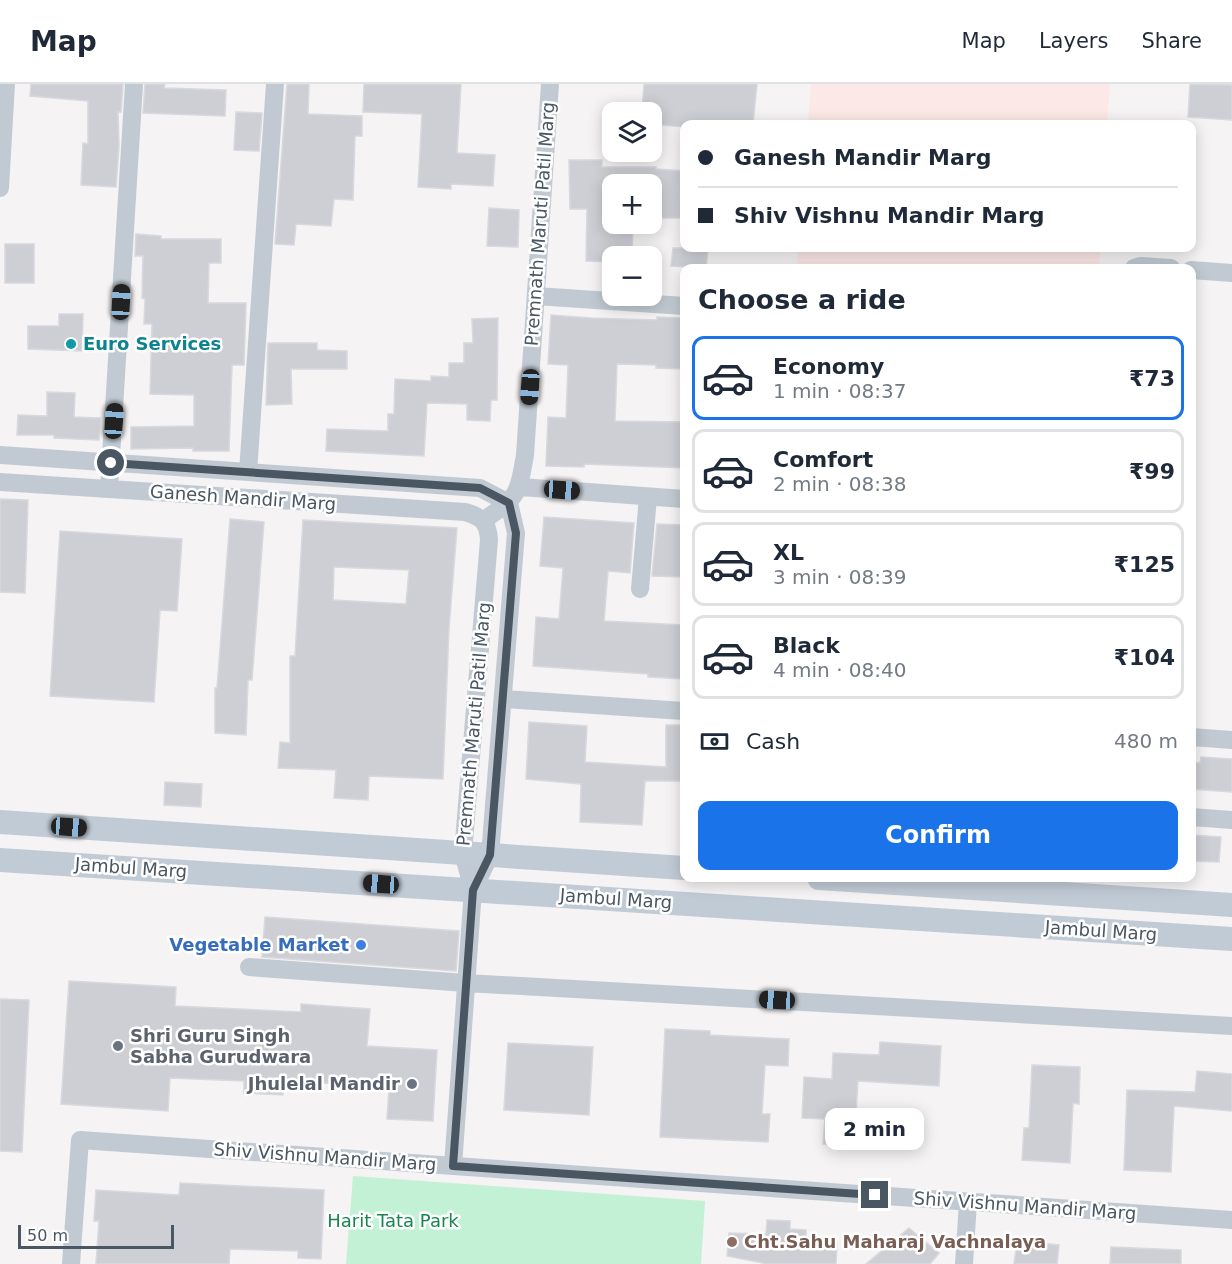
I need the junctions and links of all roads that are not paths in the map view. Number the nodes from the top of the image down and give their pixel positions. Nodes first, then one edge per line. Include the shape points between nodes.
1 (6, 84) edge
2 (134, 84) edge
3 (275, 84) edge
4 (550, 84) edge
5 (0, 180) edge
6 (0, 188) edge
7 (1196, 270) edge
8 (1232, 273) edge
9 (536, 296) junction
10 (680, 306) edge
11 (0, 455) edge
12 (111, 463) junction
13 (219, 470) junction
14 (248, 472) junction
15 (0, 482) edge
16 (520, 487) junction
17 (109, 489) junction
18 (217, 496) junction
19 (648, 497) junction
20 (680, 499) edge
21 (509, 503) junction
22 (484, 520) junction
23 (640, 589) dead end
24 (502, 699) junction
25 (680, 711) edge
26 (1196, 737) edge
27 (1232, 740) edge
28 (1232, 813) edge
29 (1196, 817) edge
30 (1232, 820) edge
31 (0, 822) edge
32 (463, 854) junction
33 (490, 855) junction
34 (0, 860) edge
35 (680, 868) edge
36 (880, 882) edge
37 (473, 890) junction
38 (1232, 905) edge
39 (1232, 939) edge
40 (249, 967) dead end
41 (466, 983) junction
42 (1232, 1026) edge
43 (453, 1166) junction
44 (968, 1202) junction
45 (1232, 1220) edge
46 (71, 1264) edge
47 (964, 1264) edge

1 - 5 street
2 - 12 street
3 - 14 street
4 - 9 street, Premnath Maruti Patil Marg
5 - 6 street
7 - 8 street
9 - 10 street
9 - 16 street, Premnath Maruti Patil Marg
11 - 12 street, Ganesh Mandir Marg
12 - 13 street, Ganesh Mandir Marg
12 - 17 street
13 - 14 street, Ganesh Mandir Marg
13 - 18 street
14 - 21 street, Ganesh Mandir Marg via 480,488
15 - 17 street, Ganesh Mandir Marg
16 - 19 street
16 - 21 street, Premnath Maruti Patil Marg
17 - 18 street, Ganesh Mandir Marg
18 - 22 street, Ganesh Mandir Marg via 465,512
19 - 20 street
19 - 23 street
21 - 22 street, Premnath Maruti Patil Marg
21 - 24 street, Premnath Maruti Patil Marg via 516,533
22 - 32 street, Premnath Maruti Patil Marg via 489,540
24 - 25 street
24 - 33 street, Premnath Maruti Patil Marg
26 - 27 street
28 - 30 street
29 - 30 street
31 - 32 main road, Jambul Marg
32 - 33 main road, Jambul Marg
32 - 37 street, Premnath Maruti Patil Marg
33 - 35 main road, Jambul Marg
33 - 37 street, Premnath Maruti Patil Marg
34 - 37 main road, Jambul Marg
36 - 38 main road, Jambul Marg
37 - 39 main road, Jambul Marg
37 - 41 street
40 - 41 street
41 - 42 street
41 - 43 street
43 - 44 street, Shiv Vishnu Mandir Marg
43 - 46 street, Shiv Vishnu Mandir Marg via 80,1140
44 - 45 street, Shiv Vishnu Mandir Marg
44 - 47 street

